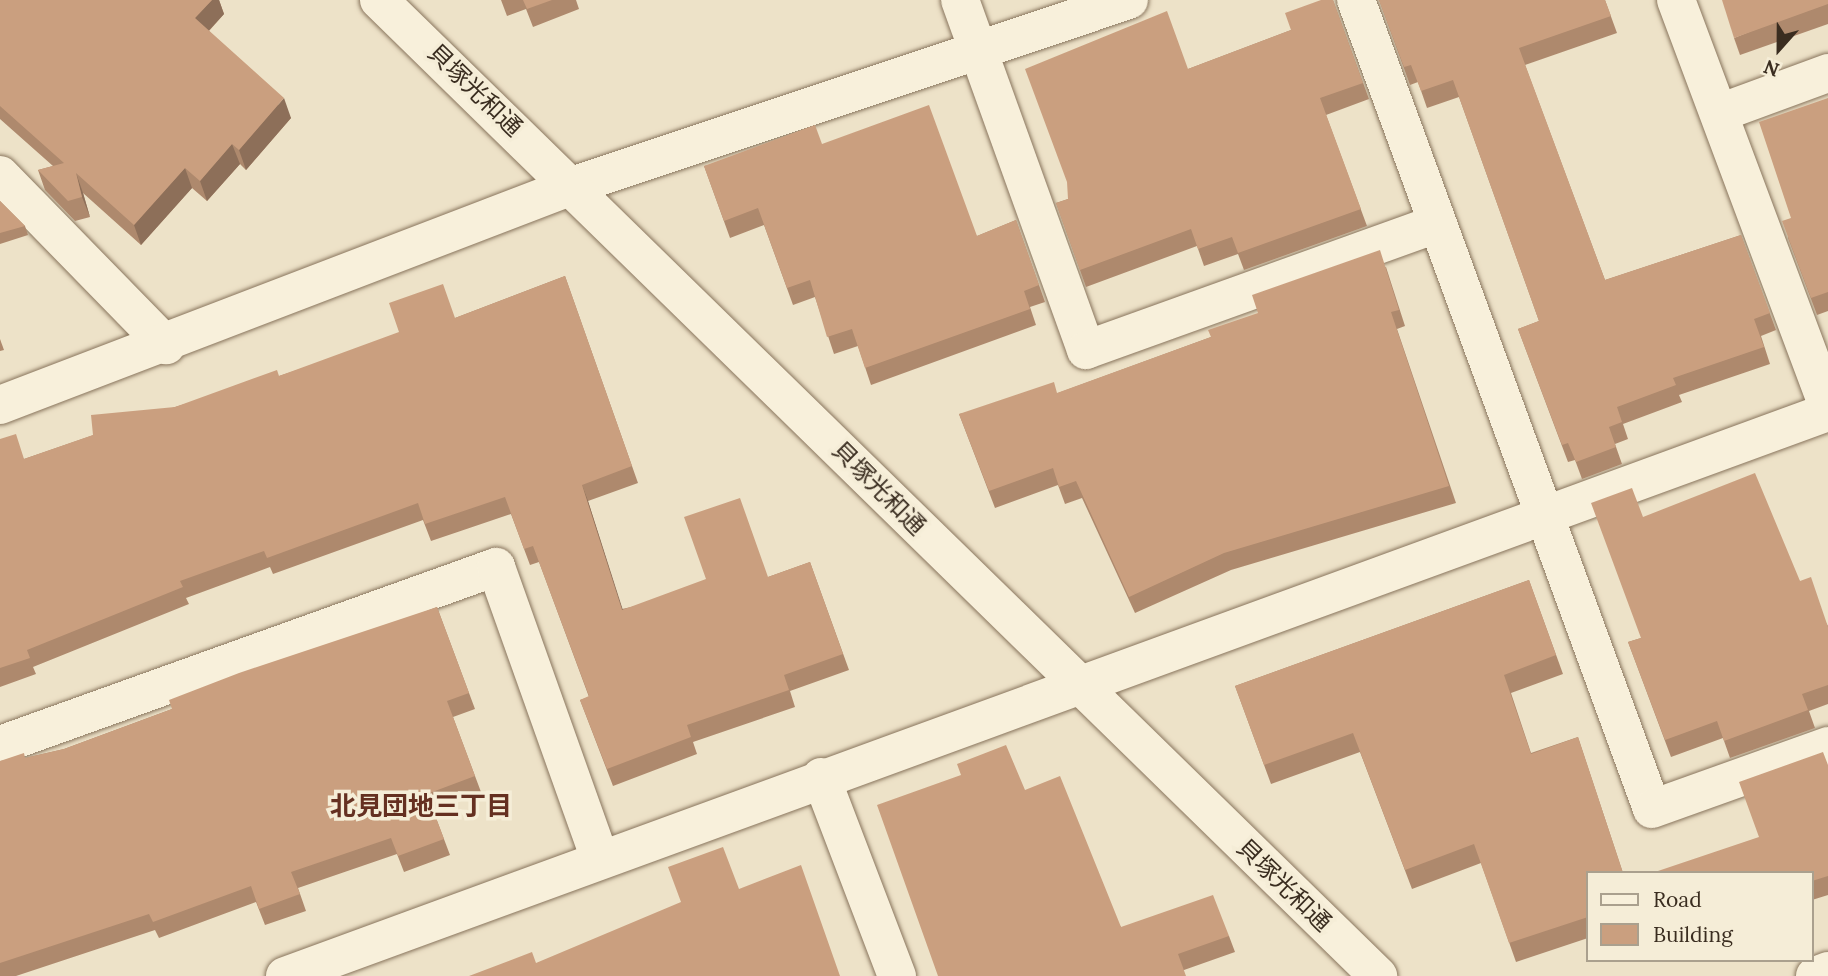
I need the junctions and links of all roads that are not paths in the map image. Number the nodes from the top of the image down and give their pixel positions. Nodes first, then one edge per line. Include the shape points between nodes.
1 (380, 0) edge
2 (960, 0) edge
3 (1129, 0) edge
4 (1356, 0) edge
5 (1676, 0) edge
6 (977, 50) junction
7 (1828, 73) edge
8 (1722, 112) junction
9 (0, 175) edge
10 (575, 186) junction
11 (1436, 224) junction
12 (166, 345) junction
13 (0, 405) edge
14 (1828, 409) edge
15 (1544, 513) junction
16 (1077, 683) junction
17 (0, 745) edge
18 (1828, 746) edge
19 (821, 777) junction
20 (599, 857) junction
21 (1828, 971) edge
22 (285, 976) edge
23 (897, 976) edge
24 (1378, 976) edge
25 (1815, 976) edge

1 - 10 street, 貝塚光和通
2 - 6 street
3 - 6 street
4 - 11 street
5 - 8 street
6 - 10 street
6 - 11 street via 1086,350
7 - 8 street
8 - 14 street
9 - 12 street
10 - 12 street
10 - 16 street, 貝塚光和通
11 - 15 street
12 - 13 street
14 - 15 street
15 - 16 street
15 - 18 street via 1652,809
16 - 19 street
16 - 24 street, 貝塚光和通
17 - 20 street via 496,567
19 - 20 street
19 - 23 street
20 - 22 street
21 - 25 street

